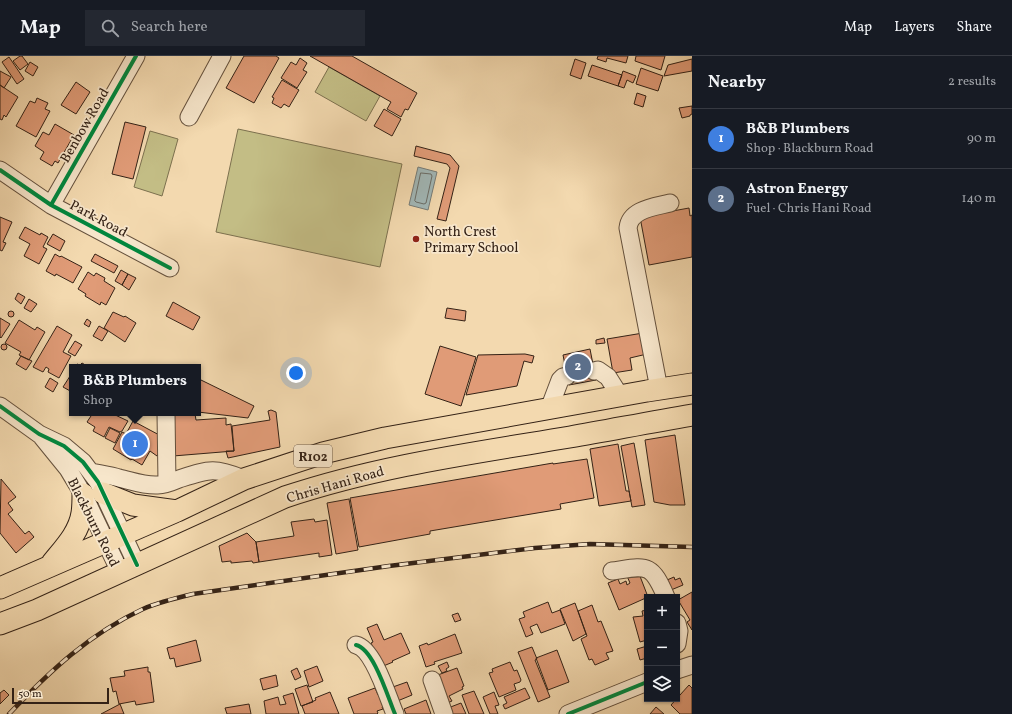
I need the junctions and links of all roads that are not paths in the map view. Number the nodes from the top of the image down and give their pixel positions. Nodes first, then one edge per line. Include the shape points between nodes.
1 (136, 56) edge
2 (222, 56) edge
3 (190, 117) dead end
4 (0, 170) edge
5 (670, 203) dead end
6 (51, 206) junction
7 (170, 268) dead end
8 (594, 371) tunnel mouth
9 (567, 376) tunnel mouth
10 (692, 384) edge
11 (659, 389) junction
12 (620, 396) junction
13 (0, 406) edge
14 (549, 409) junction
15 (692, 415) edge
16 (166, 416) edge
17 (39, 434) junction
18 (91, 472) junction
19 (244, 479) junction
20 (167, 483) junction
21 (93, 493) junction
22 (177, 511) junction
23 (114, 538) junction
24 (49, 567) junction
25 (128, 568) junction
26 (612, 571) dead end
27 (0, 588) edge
28 (665, 594) edge
29 (0, 624) edge
30 (356, 645) dead end
31 (692, 665) edge
32 (680, 669) edge
33 (432, 680) dead end
34 (644, 683) edge
35 (395, 714) edge
36 (444, 714) edge
37 (568, 714) edge

1 - 6 street, Benbow Road
2 - 3 street
4 - 6 street, Park Road
5 - 11 street via 636,213 630,219 628,228
6 - 7 street, Park Road
8 - 12 street via 598,370 608,377
9 - 14 street via 560,380
10 - 11 main road, R102
11 - 12 main road, R102
12 - 14 main road, R102
13 - 17 street, Blackburn Road
14 - 19 main road, R102 via 385,438 323,453
15 - 25 main road, Chris Hani Road / R102 via 485,450 364,474 311,488 285,497
16 - 20 street
17 - 18 street, Blackburn Road via 64,446
17 - 21 street, Blackburn Road via 68,469
18 - 20 street via 156,486
18 - 21 street, Blackburn Road
19 - 20 street via 225,472 207,470
19 - 22 main road, R102
21 - 22 main road via 133,504
21 - 23 street, Blackburn Road
21 - 24 main road via 74,536
22 - 23 main road, R102
23 - 24 main road, R102
23 - 25 street, Blackburn Road
24 - 27 main road, R102
25 - 29 main road, Chris Hani Road / R102 via 37,610
26 - 28 street via 641,567 649,569 658,578
30 - 35 street via 366,651 375,665
31 - 32 street
33 - 36 street
34 - 37 street

